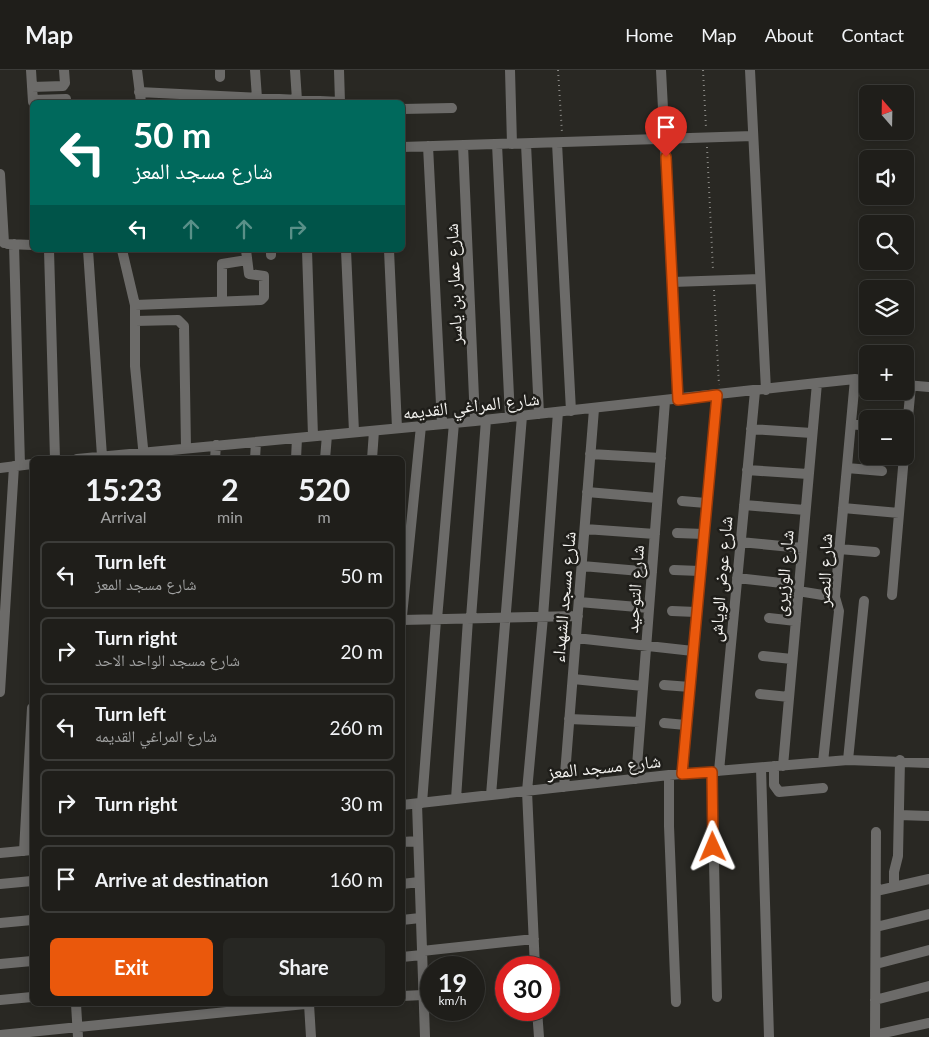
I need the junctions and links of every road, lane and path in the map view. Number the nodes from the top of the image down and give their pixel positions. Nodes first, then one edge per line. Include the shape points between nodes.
1 (31, 70) edge
2 (64, 70) edge
3 (137, 70) edge
4 (255, 70) edge
5 (295, 70) edge
6 (339, 70) edge
7 (510, 70) edge
8 (558, 70) edge
9 (661, 70) edge
10 (703, 70) edge
11 (750, 70) edge
12 (32, 87) junction
13 (140, 92) junction
14 (66, 99) dead end
15 (207, 99) edge
16 (262, 99) edge
17 (33, 100) edge
18 (50, 100) edge
19 (141, 100) edge
20 (244, 100) edge
21 (297, 100) joint
22 (340, 100) edge
23 (452, 108) dead end
24 (405, 110) edge
25 (753, 136) junction
26 (706, 137) junction
27 (665, 139) junction
28 (560, 143) junction
29 (497, 144) junction
30 (512, 144) junction
31 (526, 144) junction
32 (463, 145) junction
33 (428, 146) junction
34 (405, 147) edge
35 (0, 174) edge
36 (2, 243) edge
37 (14, 244) junction
38 (30, 245) edge
39 (49, 252) edge
40 (88, 252) edge
41 (122, 252) edge
42 (307, 252) edge
43 (346, 252) edge
44 (389, 252) edge
45 (246, 255) edge
46 (760, 279) junction
47 (714, 280) junction
48 (672, 282) junction
49 (222, 301) junction
50 (135, 305) junction
51 (135, 321) junction
52 (855, 379) junction
53 (859, 380) edge
54 (817, 383) junction
55 (914, 386) edge
56 (929, 387) edge
57 (766, 390) junction
58 (755, 391) junction
59 (718, 395) junction
60 (678, 400) junction
61 (665, 401) junction
62 (594, 409) junction
63 (571, 411) junction
64 (558, 412) junction
65 (539, 414) junction
66 (522, 416) junction
67 (510, 418) junction
68 (486, 420) junction
69 (475, 422) junction
70 (454, 423) junction
71 (442, 424) junction
72 (851, 424) junction
73 (859, 425) edge
74 (421, 426) junction
75 (396, 428) junction
76 (751, 429) junction
77 (374, 430) junction
78 (354, 432) junction
79 (812, 433) junction
80 (327, 435) junction
81 (312, 436) junction
82 (297, 438) junction
83 (256, 442) junction
84 (216, 445) junction
85 (181, 452) edge
86 (590, 454) junction
87 (56, 456) edge
88 (102, 456) joint
89 (144, 456) edge
90 (215, 456) edge
91 (255, 456) edge
92 (296, 456) edge
93 (325, 456) edge
94 (372, 456) edge
95 (660, 458) junction
96 (30, 464) edge
97 (903, 465) edge
98 (17, 466) junction
99 (0, 468) edge
100 (847, 468) junction
101 (747, 470) junction
102 (882, 470) dead end
103 (808, 474) junction
104 (587, 492) junction
105 (658, 498) junction
106 (682, 501) dead end
107 (706, 503) junction
108 (744, 505) junction
109 (843, 508) junction
110 (805, 510) junction
111 (899, 513) junction
112 (584, 529) junction
113 (676, 533) dead end
114 (655, 534) junction
115 (704, 534) junction
116 (740, 542) junction
117 (802, 548) junction
118 (839, 549) junction
119 (875, 552) dead end
120 (582, 566) junction
121 (674, 570) dead end
122 (700, 571) junction
123 (652, 572) junction
124 (737, 578) junction
125 (405, 586) edge
126 (798, 588) junction
127 (892, 595) dead end
128 (835, 597) junction
129 (864, 601) dead end
130 (579, 602) junction
131 (649, 608) junction
132 (672, 611) dead end
133 (696, 612) junction
134 (578, 616) junction
135 (543, 617) junction
136 (506, 618) junction
137 (769, 618) dead end
138 (436, 619) junction
139 (470, 619) junction
140 (405, 620) edge
141 (796, 620) junction
142 (576, 638) junction
143 (646, 646) junction
144 (693, 651) junction
145 (763, 656) dead end
146 (792, 659) junction
147 (573, 679) junction
148 (664, 685) dead end
149 (643, 686) junction
150 (690, 687) junction
151 (0, 692) edge
152 (760, 694) dead end
153 (789, 697) junction
154 (570, 719) junction
155 (640, 722) junction
156 (664, 723) dead end
157 (686, 725) junction
158 (848, 760) junction
159 (900, 760) junction
160 (823, 762) junction
161 (929, 763) edge
162 (778, 766) junction
163 (761, 768) junction
164 (715, 771) junction
165 (682, 774) junction
166 (669, 775) junction
167 (30, 779) edge
168 (636, 779) junction
169 (564, 787) junction
170 (823, 788) dead end
171 (526, 791) junction
172 (490, 795) junction
173 (456, 799) junction
174 (419, 803) junction
175 (405, 805) edge
176 (899, 815) junction
177 (929, 816) edge
178 (876, 832) dead end
179 (418, 841) junction
180 (405, 842) edge
181 (28, 850) edge
182 (0, 853) edge
183 (929, 879) edge
184 (30, 881) edge
185 (419, 882) junction
186 (0, 884) edge
187 (405, 884) edge
188 (894, 887) junction
189 (876, 892) junction
190 (929, 914) edge
191 (420, 918) junction
192 (30, 920) edge
193 (405, 920) edge
194 (0, 923) edge
195 (876, 928) junction
196 (534, 939) junction
197 (929, 950) edge
198 (422, 953) junction
199 (405, 956) edge
200 (422, 956) edge
201 (535, 956) edge
202 (30, 961) edge
203 (0, 964) edge
204 (876, 964) junction
205 (929, 986) edge
206 (420, 995) edge
207 (405, 996) edge
208 (30, 997) edge
209 (717, 997) dead end
210 (0, 1000) edge
211 (875, 1000) junction
212 (676, 1002) dead end
213 (76, 1006) edge
214 (289, 1006) edge
215 (309, 1006) edge
216 (424, 1021) edge
217 (538, 1021) edge
218 (929, 1023) edge
219 (78, 1032) edge
220 (0, 1036) edge
221 (875, 1036) edge
222 (311, 1037) edge
223 (425, 1037) edge
224 (539, 1037) edge
225 (769, 1037) edge

1 - 12 street
2 - 12 street via 65,83 62,86
3 - 13 street
4 - 16 street
5 - 21 street
6 - 22 street
7 - 30 street
8 - 28 path
9 - 27 street
10 - 26 path
11 - 25 street
12 - 17 street
13 - 15 street
13 - 19 street
14 - 18 street
15 - 20 street
16 - 20 street
16 - 21 street
23 - 24 street
25 - 26 street
25 - 46 street
26 - 27 street
26 - 47 path
27 - 28 street
27 - 48 street
28 - 31 street
28 - 63 street
29 - 30 street
29 - 32 street
29 - 67 street
30 - 31 street
31 - 65 street
32 - 33 street
32 - 69 street, شارع عمار بن ياسر
33 - 34 street
33 - 71 street
35 - 36 street
36 - 37 street
37 - 38 street
37 - 98 street
39 - 87 street
40 - 88 street
41 - 50 street
42 - 81 street
43 - 78 street
44 - 75 street
45 - 49 street via 222,264
45 - 49 street via 249,274 264,276 264,297 260,300
46 - 47 street
46 - 57 street
47 - 48 street
47 - 59 path
48 - 60 street
49 - 50 street
50 - 51 street
51 - 85 street via 178,320 184,326
51 - 89 street via 137,398
52 - 53 street, شارع المراغي القديمه
52 - 54 street, شارع المراغي القديمه
52 - 72 street, شارع النصر
54 - 57 street, شارع المراغي القديمه
54 - 79 street, شارع الوزيرى
55 - 56 street
57 - 58 street, شارع المراغي القديمه
58 - 59 street, شارع المراغي القديمه
58 - 76 street, شارع عوض الوياش
59 - 60 street, شارع المراغي القديمه
59 - 107 street
60 - 61 street, شارع المراغي القديمه
61 - 62 street, شارع المراغي القديمه
61 - 95 street, شارع التوحيد
62 - 63 street, شارع المراغي القديمه
62 - 86 street, شارع مسجد الشهداء
63 - 64 street, شارع المراغي القديمه
64 - 65 street, شارع المراغي القديمه
64 - 135 street
65 - 66 street, شارع المراغي القديمه
66 - 67 street, شارع المراغي القديمه
66 - 136 street
67 - 68 street, شارع المراغي القديمه
68 - 69 street, شارع المراغي القديمه
68 - 139 street
69 - 70 street, شارع المراغي القديمه
70 - 71 street, شارع المراغي القديمه
70 - 138 street
71 - 74 street, شارع المراغي القديمه
72 - 73 street
72 - 100 street, شارع النصر
74 - 75 street, شارع المراغي القديمه
74 - 125 street
75 - 77 street, شارع المراغي القديمه
76 - 79 street
76 - 101 street, شارع عوض الوياش
77 - 78 street, شارع المراغي القديمه
77 - 94 street
78 - 80 street, شارع المراغي القديمه
79 - 103 street, شارع الوزيرى
80 - 81 street, شارع المراغي القديمه
80 - 93 street
81 - 82 street, شارع المراغي القديمه
82 - 83 street, شارع المراغي القديمه
82 - 92 street
83 - 84 street, شارع المراغي القديمه
83 - 91 street
84 - 85 street, شارع المراغي القديمه
84 - 90 street
85 - 89 street, شارع المراغي القديمه
86 - 95 street
86 - 104 street, شارع مسجد الشهداء
88 - 89 street, شارع المراغي القديمه
95 - 105 street, شارع التوحيد
96 - 98 street
97 - 111 street
98 - 99 street
98 - 151 street
100 - 102 street
100 - 109 street, شارع النصر
101 - 103 street
101 - 108 street, شارع عوض الوياش
103 - 110 street, شارع الوزيرى
104 - 105 street
104 - 112 street, شارع مسجد الشهداء
105 - 114 street, شارع التوحيد
106 - 107 street
107 - 115 street
108 - 110 street
108 - 116 street, شارع عوض الوياش
109 - 111 street
109 - 118 street, شارع النصر
110 - 117 street, شارع الوزيرى
111 - 127 street
112 - 114 street
112 - 120 street, شارع مسجد الشهداء
113 - 115 street
114 - 123 street, شارع التوحيد
115 - 122 street
116 - 117 street
116 - 124 street, شارع عوض الوياش
117 - 126 street, شارع الوزيرى
118 - 119 street
118 - 128 street, شارع النصر
120 - 123 street
120 - 130 street, شارع مسجد الشهداء
121 - 122 street
122 - 133 street
123 - 131 street, شارع التوحيد
124 - 126 street
124 - 164 street, شارع عوض الوياش
126 - 128 street
126 - 141 street, شارع الوزيرى
128 - 160 street, شارع النصر via 839,611
129 - 158 street
130 - 131 street
130 - 134 street, شارع مسجد الشهداء
131 - 143 street, شارع التوحيد
132 - 133 street
133 - 144 street
134 - 135 street
134 - 142 street, شارع مسجد الشهداء
135 - 136 street
135 - 171 street
136 - 139 street
136 - 172 street
137 - 141 street
138 - 139 street
138 - 140 street
138 - 174 street
139 - 173 street
141 - 146 street, شارع الوزيرى
142 - 143 street
142 - 147 street, شارع مسجد الشهداء
143 - 144 street
143 - 149 street, شارع التوحيد
144 - 150 street
145 - 146 street
146 - 153 street, شارع الوزيرى
147 - 149 street
147 - 154 street, شارع مسجد الشهداء
148 - 150 street
149 - 155 street, شارع التوحيد
150 - 157 street
152 - 153 street
153 - 162 street, شارع الوزيرى
154 - 155 street
154 - 169 street, شارع مسجد الشهداء
155 - 168 street, شارع التوحيد
156 - 157 street
157 - 165 street
158 - 159 street, شارع مسجد المعز
158 - 160 street, شارع مسجد المعز
159 - 161 street, شارع مسجد المعز
159 - 176 street
160 - 162 street, شارع مسجد المعز
162 - 163 street, شارع مسجد المعز
162 - 170 street, شارع الوزيرى via 774,785 779,792
163 - 164 street, شارع مسجد المعز
163 - 225 street
164 - 165 street, شارع مسجد المعز
164 - 209 street, شارع عوض الوياش
165 - 166 street, شارع مسجد المعز
166 - 168 street, شارع مسجد المعز
166 - 212 street
167 - 181 street
168 - 169 street, شارع مسجد المعز
169 - 171 street, شارع مسجد المعز
171 - 172 street, شارع مسجد المعز
171 - 196 street
172 - 173 street, شارع مسجد المعز
173 - 174 street, شارع مسجد المعز
174 - 175 street, شارع مسجد المعز
174 - 179 street
176 - 177 street
176 - 188 street
178 - 189 street
179 - 180 street
179 - 185 street
181 - 182 street
183 - 188 street
184 - 186 street
185 - 187 street
185 - 191 street
188 - 189 street
189 - 195 street
190 - 195 street
191 - 193 street
191 - 198 street
192 - 194 street
195 - 204 street
196 - 198 street
196 - 201 street
197 - 204 street
198 - 199 street
198 - 200 street
202 - 203 street
204 - 211 street
205 - 211 street
206 - 207 street
208 - 210 street
211 - 221 street
213 - 219 street
214 - 219 street
215 - 222 street
216 - 223 street
217 - 224 street
218 - 221 street
219 - 220 street

